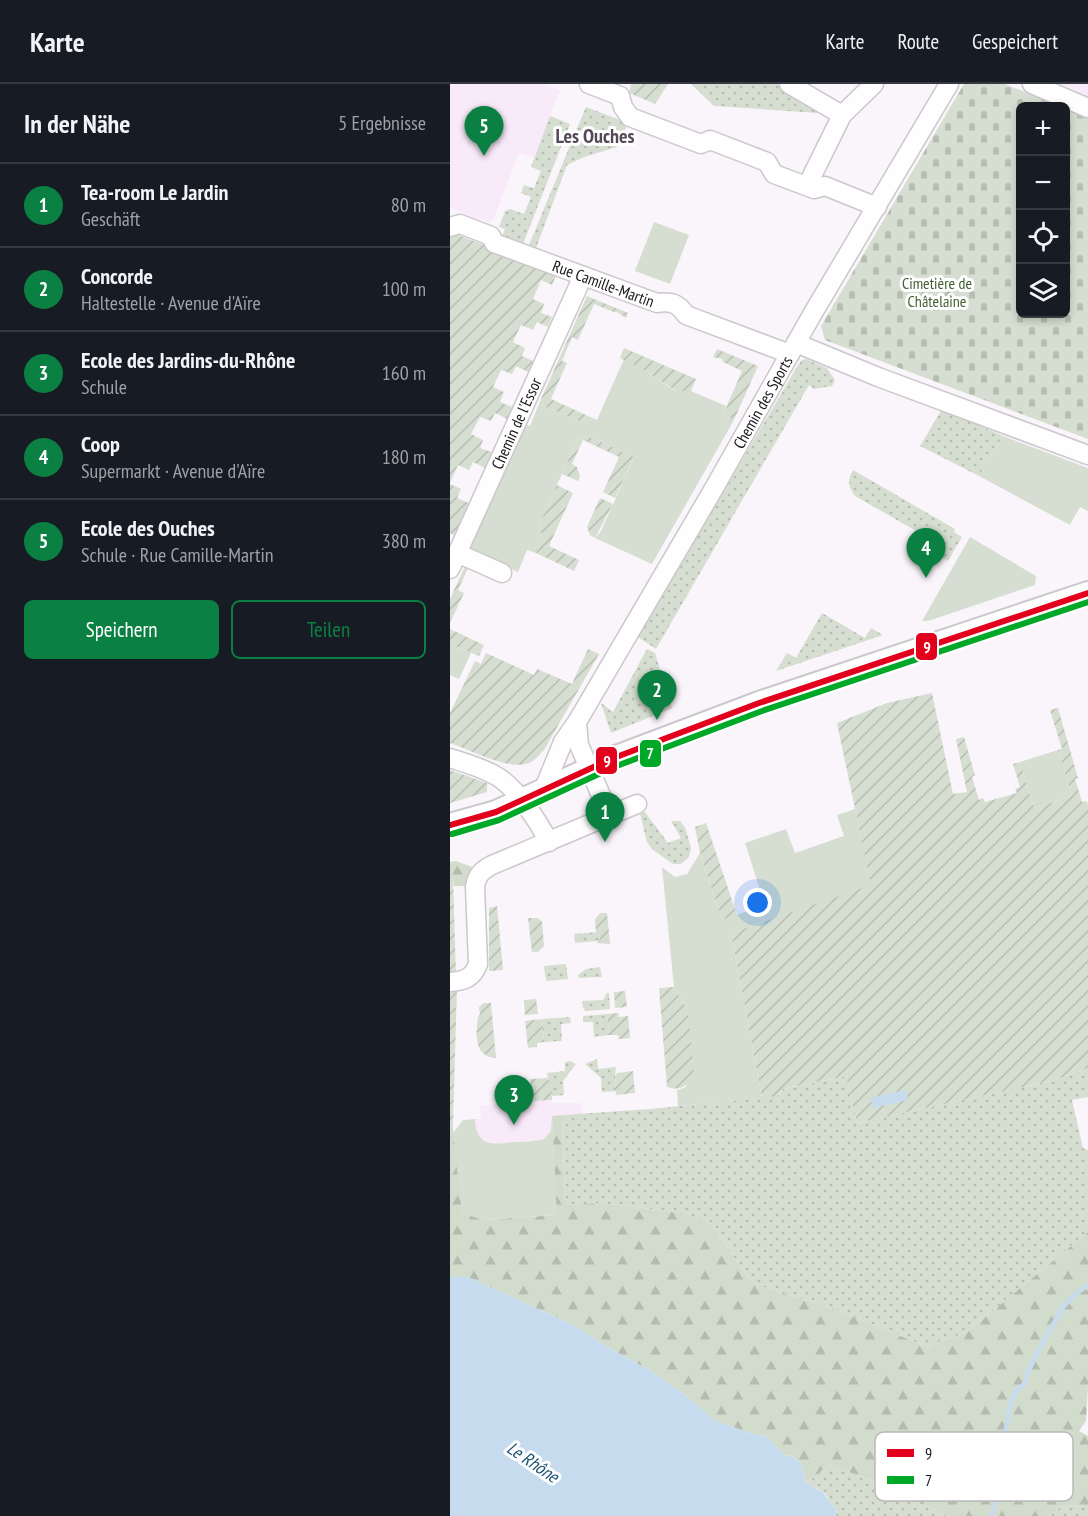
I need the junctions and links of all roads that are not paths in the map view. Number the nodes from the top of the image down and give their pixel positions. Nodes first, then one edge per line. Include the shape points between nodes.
1 (589, 84) edge
2 (789, 84) edge
3 (874, 84) edge
4 (949, 84) edge
5 (1032, 84) edge
6 (1088, 108) edge
7 (842, 115) junction
8 (807, 186) junction
9 (877, 207) junction
10 (450, 227) edge
11 (583, 276) junction
12 (793, 348) junction
13 (1088, 455) edge
14 (454, 561) edge
15 (502, 573) dead end
16 (1088, 593) edge
17 (577, 722) junction
18 (450, 758) edge
19 (589, 769) junction
20 (543, 791) junction
21 (520, 801) junction
22 (637, 804) dead end
23 (610, 816) junction
24 (450, 825) edge
25 (549, 842) junction
26 (450, 982) edge

1 - 8 street via 620,96 630,117 701,144 710,140 767,162 774,174
2 - 7 street
3 - 7 street
4 - 9 street, Chemin des Sports
5 - 6 street
7 - 8 street
8 - 9 street via 825,186
9 - 12 street, Chemin des Sports
10 - 11 street, Rue Camille-Martin via 460,224 491,236 494,243
11 - 12 street, Rue Camille-Martin via 657,303 668,301 680,306 686,315
11 - 14 street, Chemin de l'Essor
12 - 13 street, Rue Camille-Martin
12 - 17 street, Chemin des Sports
14 - 15 street
16 - 19 main road via 759,703
17 - 19 street via 579,745
17 - 20 street, Chemin des Sports via 563,742
18 - 21 street via 495,775
19 - 20 main road
19 - 23 street
20 - 21 main road
21 - 24 main road
21 - 25 street via 535,816
22 - 23 street
23 - 25 street
25 - 26 street via 492,865 477,877 478,964 469,978

